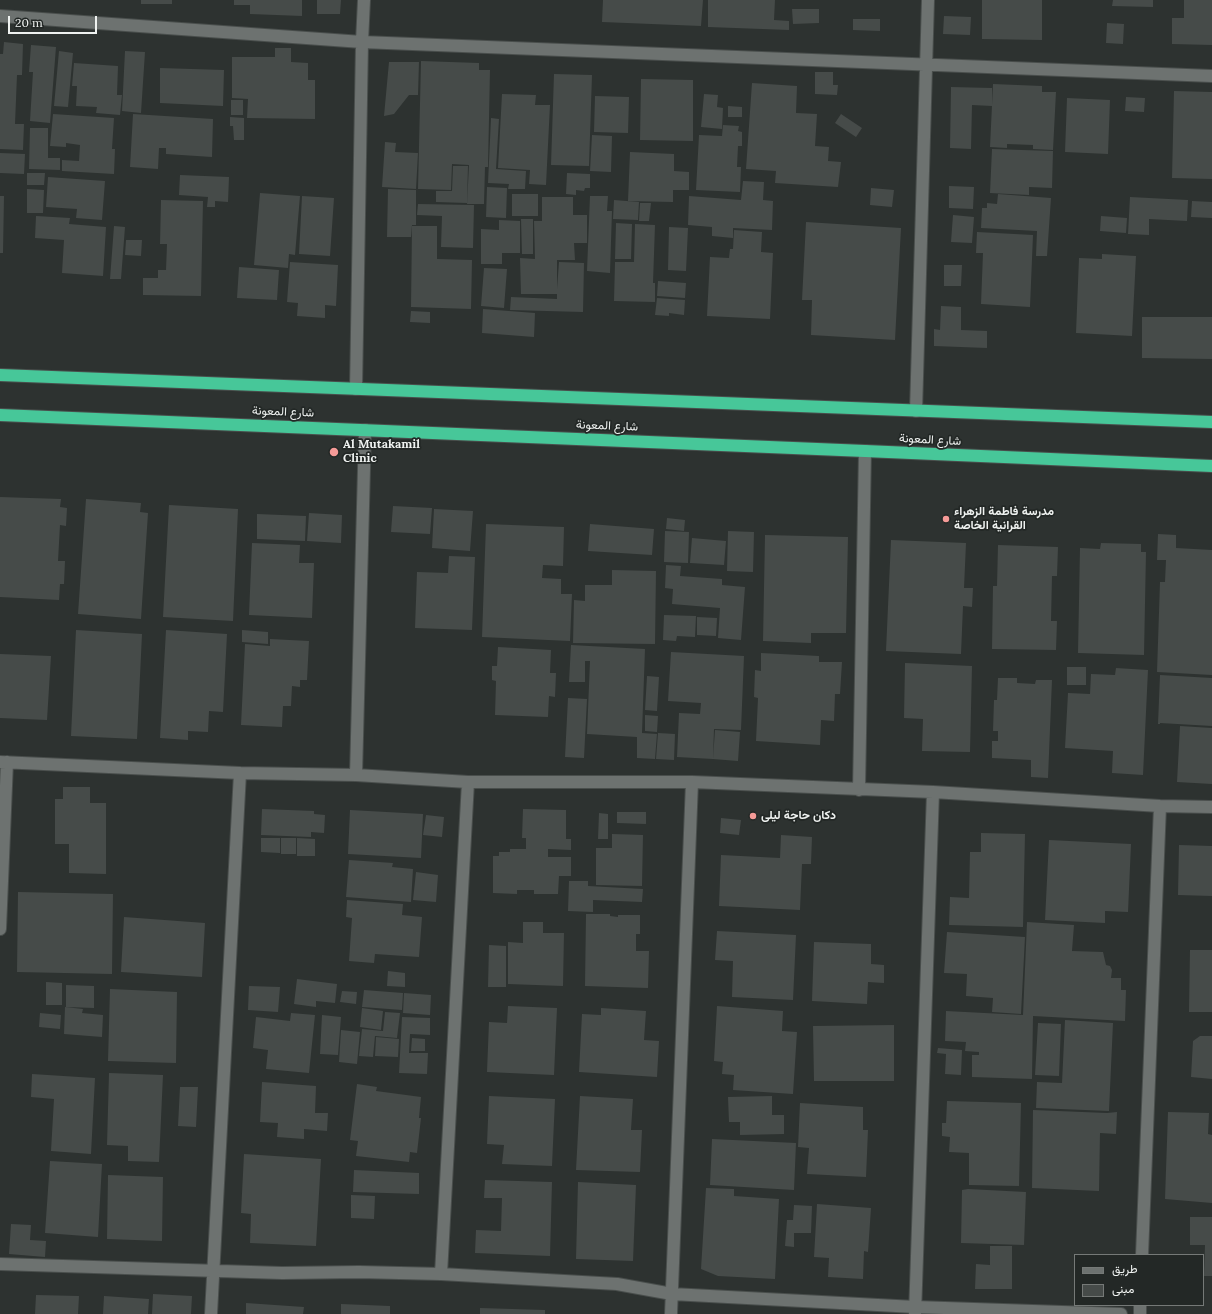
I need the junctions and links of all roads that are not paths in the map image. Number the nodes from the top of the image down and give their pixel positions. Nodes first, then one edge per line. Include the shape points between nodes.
1 (364, 0) edge
2 (928, 0) edge
3 (0, 16) edge
4 (362, 42) junction
5 (926, 64) junction
6 (1212, 76) edge
7 (0, 375) edge
8 (356, 389) junction
9 (916, 411) junction
10 (0, 415) edge
11 (1212, 422) edge
12 (365, 430) junction
13 (865, 451) junction
14 (1212, 466) edge
15 (4, 762) edge
16 (240, 773) junction
17 (356, 775) junction
18 (468, 782) junction
19 (692, 782) junction
20 (859, 790) junction
21 (933, 792) junction
22 (1160, 806) junction
23 (1212, 807) edge
24 (0, 929) edge
25 (1142, 1254) edge
26 (0, 1264) edge
27 (214, 1271) junction
28 (441, 1274) junction
29 (672, 1294) junction
30 (915, 1310) edge
31 (211, 1314) edge
32 (671, 1314) edge
33 (1121, 1314) edge

1 - 4 street
2 - 5 street
3 - 4 street
4 - 5 street
4 - 8 street
5 - 6 street
5 - 9 street
7 - 8 highway
8 - 9 highway
9 - 11 highway
10 - 12 highway, شارع المعونة
12 - 13 highway, شارع المعونة
12 - 17 street
13 - 14 highway, شارع المعونة
13 - 20 street
15 - 16 street
15 - 24 street
16 - 17 street
16 - 27 street
17 - 18 street
18 - 19 street
18 - 28 street
19 - 20 street
19 - 29 street
20 - 21 street
21 - 22 street
21 - 30 street
22 - 23 street
22 - 25 street
26 - 27 street
27 - 28 street
27 - 31 street
28 - 29 street via 617,1284
29 - 30 street
29 - 32 street
30 - 33 street

